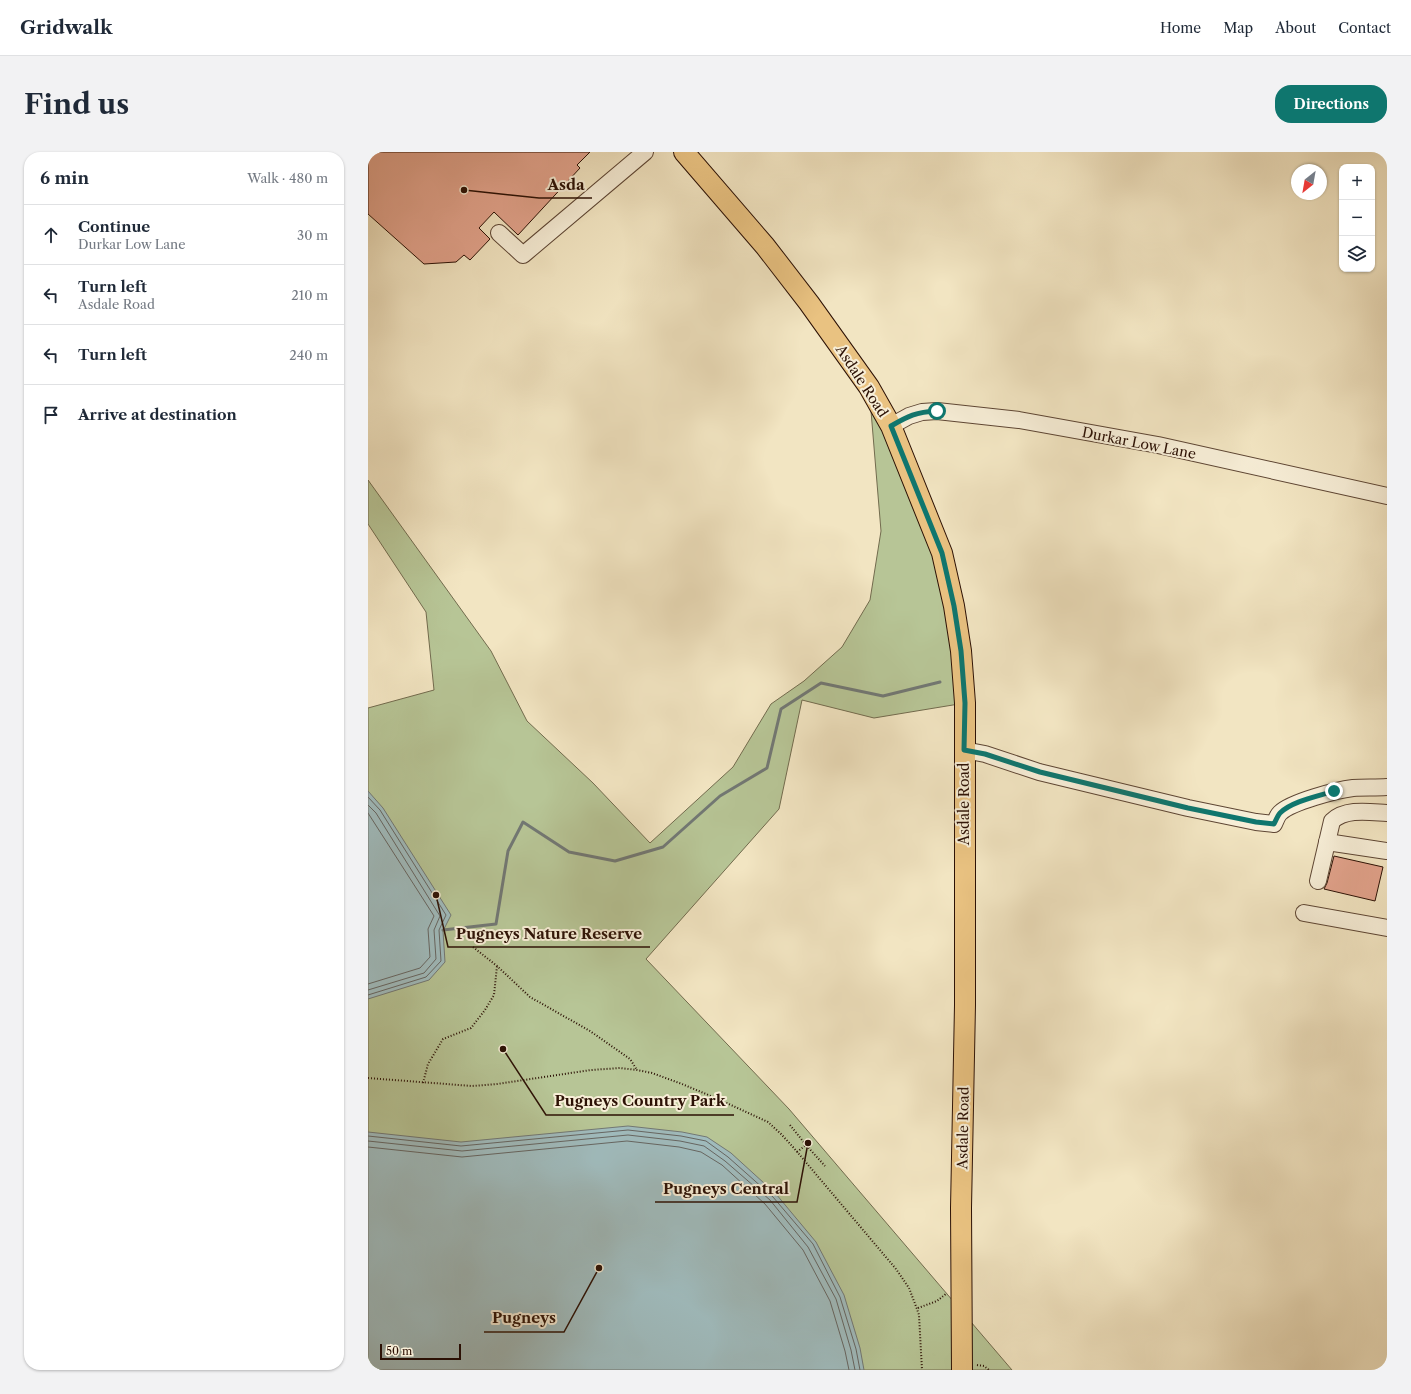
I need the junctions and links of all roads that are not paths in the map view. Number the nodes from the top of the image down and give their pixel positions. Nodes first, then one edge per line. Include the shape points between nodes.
1 (645, 152) edge
2 (684, 152) edge
3 (499, 233) dead end
4 (891, 426) junction
5 (1387, 496) edge
6 (964, 750) junction
7 (1387, 787) edge
8 (1387, 813) edge
9 (1327, 842) junction
10 (1387, 851) edge
11 (1318, 881) dead end
12 (1304, 913) dead end
13 (1387, 928) edge
14 (962, 1370) edge

1 - 3 street via 523,255
2 - 4 main road, Asdale Road via 765,246 809,303 869,387
4 - 5 street, Durkar Low Lane via 909,416 937,411 1019,420 1158,445
4 - 6 main road, Asdale Road via 942,553 954,606 965,703
6 - 7 street via 1166,803 1274,824 1280,813 1297,803 1334,791
6 - 14 main road, Asdale Road
8 - 9 street via 1350,812 1338,815 1332,821
9 - 10 street
9 - 11 street
12 - 13 street

